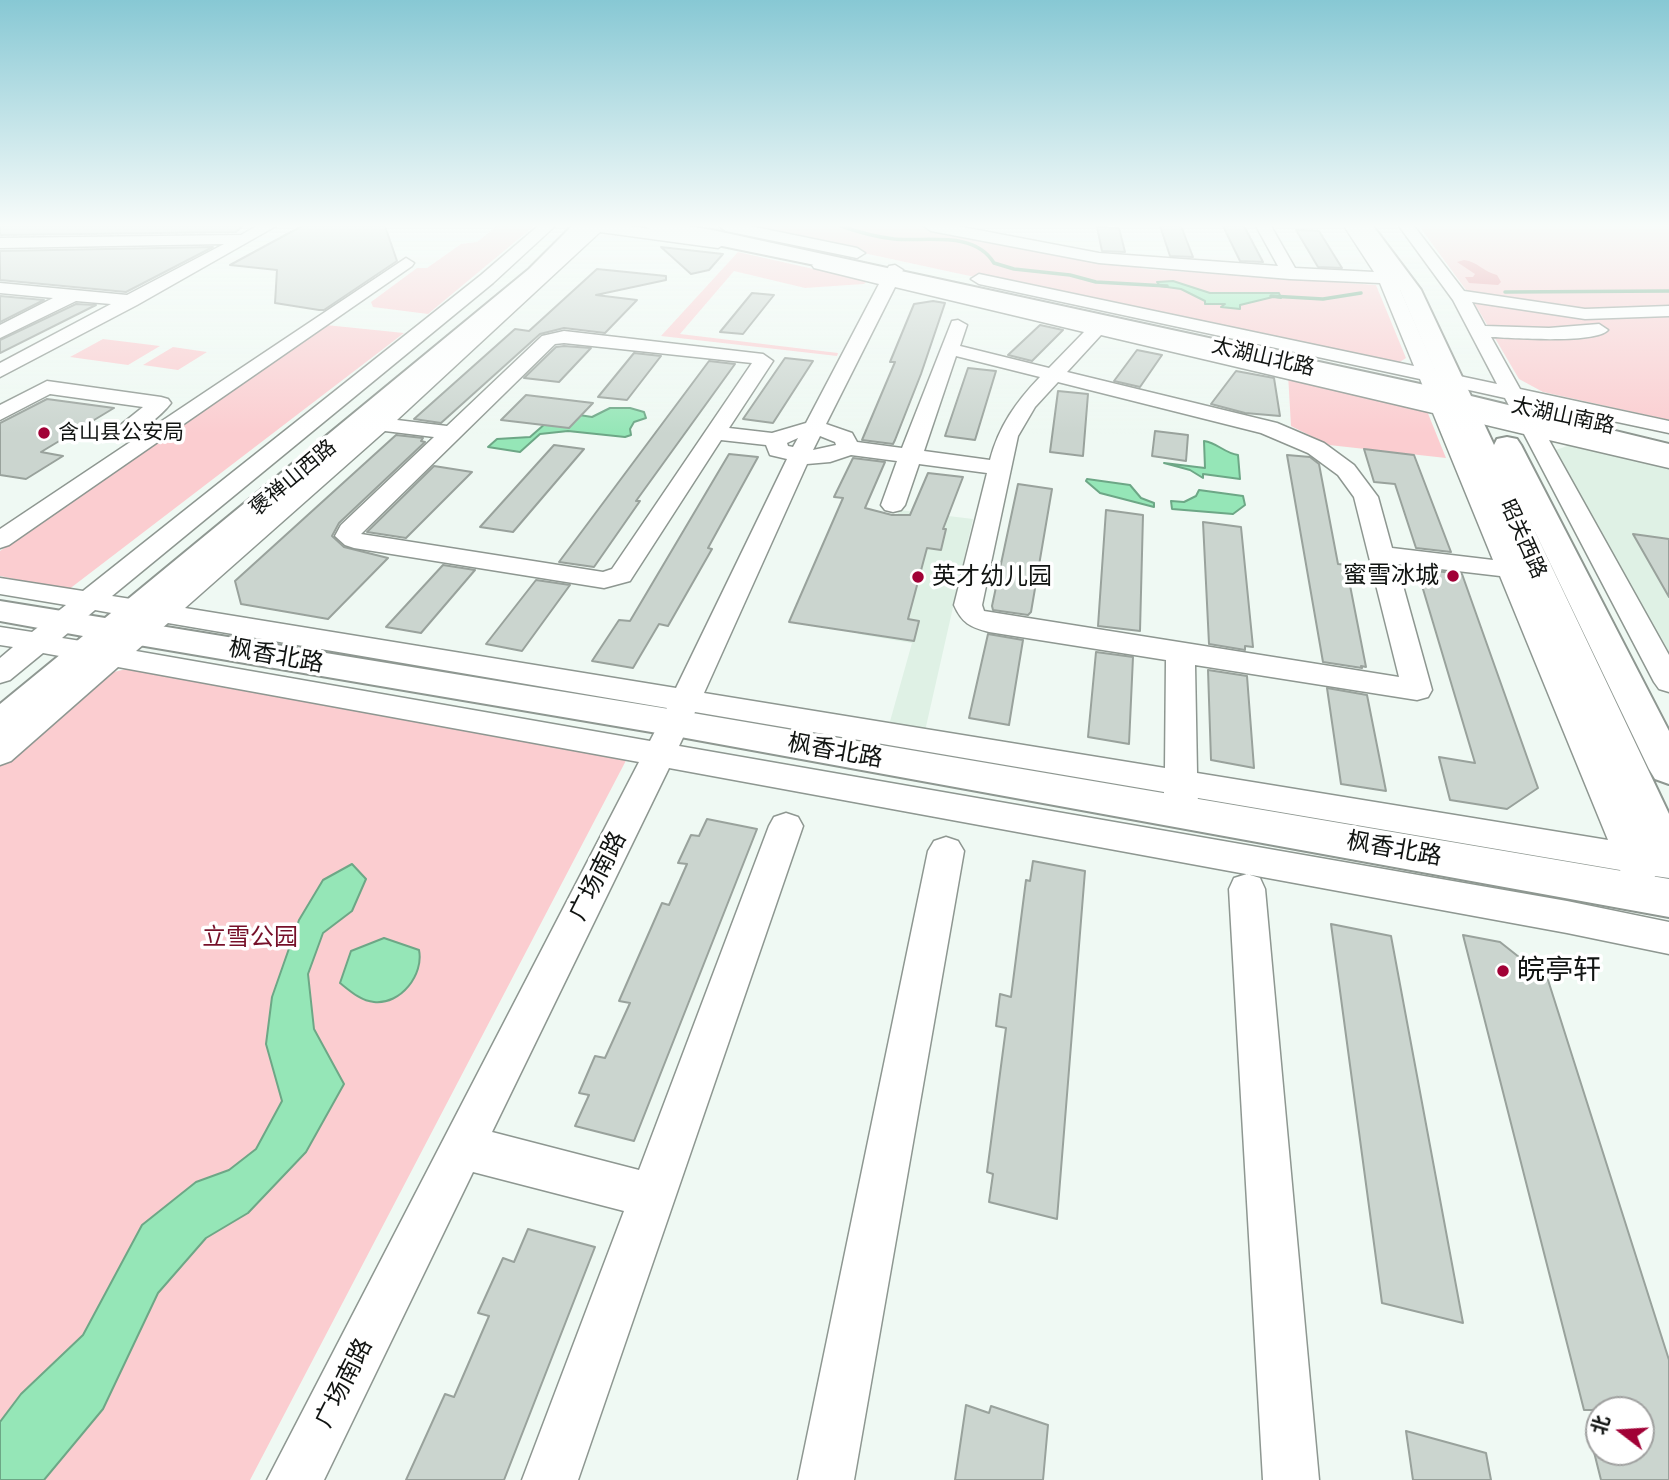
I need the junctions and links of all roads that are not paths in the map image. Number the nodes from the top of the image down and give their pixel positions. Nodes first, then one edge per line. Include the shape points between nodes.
1 (74, 295) edge
2 (86, 295) edge
3 (140, 295) edge
4 (359, 295) edge
5 (471, 295) edge
6 (494, 295) edge
7 (509, 295) edge
8 (521, 295) edge
9 (880, 295) edge
10 (970, 295) edge
11 (985, 295) edge
12 (1022, 295) edge
13 (1414, 295) edge
14 (1433, 295) edge
15 (1459, 295) joint
16 (131, 300) junction
17 (1669, 311) edge
18 (1669, 324) edge
19 (958, 325) dead end
20 (1098, 328) junction
21 (1479, 331) junction
22 (0, 332) edge
23 (950, 349) junction
24 (0, 371) edge
25 (1053, 373) junction
26 (1476, 401) junction
27 (0, 414) edge
28 (380, 424) junction
29 (1669, 427) edge
30 (452, 433) junction
31 (715, 433) junction
32 (1669, 439) edge
33 (796, 442) junction
34 (848, 448) junction
35 (1669, 452) edge
36 (911, 456) junction
37 (1669, 461) edge
38 (76, 463) junction
39 (105, 468) junction
40 (999, 468) junction
41 (32, 492) dead end
42 (893, 505) dead end
43 (0, 540) edge
44 (1381, 554) junction
45 (1525, 583) junction
46 (0, 586) edge
47 (1583, 596) junction
48 (1625, 601) junction
49 (0, 611) edge
50 (101, 628) junction
51 (0, 636) edge
52 (1180, 653) junction
53 (0, 673) edge
54 (1669, 682) edge
55 (0, 700) edge
56 (0, 725) edge
57 (673, 726) junction
58 (0, 753) edge
59 (1669, 769) edge
60 (1181, 797) junction
61 (786, 826) dead end
62 (946, 851) dead end
63 (1633, 858) junction
64 (1664, 879) edge
65 (1247, 889) dead end
66 (1668, 939) edge
67 (462, 1147) junction
68 (653, 1196) junction
69 (295, 1480) edge
70 (550, 1480) edge
71 (826, 1480) edge
72 (1291, 1480) edge

1 - 22 street
2 - 16 street
3 - 16 street
4 - 39 street
5 - 50 street
6 - 50 main road, 褒禅山西路
7 - 50 main road, 褒禅山西路
8 - 28 street
9 - 33 street, 广场南路
10 - 20 street
11 - 26 main road, 太湖山北路
12 - 26 street
13 - 26 main road, 昭关西路
14 - 26 main road, 昭关西路
15 - 17 street via 1585,314
15 - 21 street
16 - 24 street
18 - 21 street via 1549,334
19 - 23 street
20 - 25 street
20 - 26 street
21 - 26 street
23 - 25 street
23 - 36 street
25 - 40 street via 1026,404 1007,436
25 - 44 street via 1269,428 1316,447 1346,470 1366,497
26 - 29 street
26 - 32 main road, 太湖山南路
26 - 35 main road, 太湖山南路
26 - 37 street
26 - 45 main road, 昭关西路
26 - 45 street
26 - 47 main road, 昭关西路
26 - 48 street
27 - 38 street via 47,387 161,403
28 - 30 street
28 - 50 street
30 - 31 street via 549,340 564,337 760,359
30 - 31 street via 348,536 604,580 621,575
31 - 33 street
33 - 34 street via 817,458 835,456
33 - 34 street via 834,432 844,438
33 - 57 street, 广场南路
34 - 36 street
36 - 40 street
36 - 42 street
38 - 39 street
38 - 41 street
39 - 43 street
40 - 52 street via 968,606 973,617
44 - 45 street
44 - 52 street via 1417,690
45 - 47 street
45 - 63 street
45 - 64 main road, 昭关西路
46 - 50 street
47 - 48 street
47 - 59 main road, 昭关西路
48 - 54 street
49 - 50 main road, 枫香北路
50 - 51 street
50 - 53 street
50 - 55 main road, 褒禅山西路
50 - 56 main road, 褒禅山西路
50 - 57 main road, 枫香北路
50 - 58 street
52 - 60 street
57 - 60 main road, 枫香北路
57 - 66 street
57 - 67 street, 广场南路
60 - 63 street
60 - 64 main road, 枫香北路
61 - 68 street
62 - 71 street
63 - 64 street
64 - 66 street
65 - 72 street
67 - 68 street
67 - 69 street, 广场南路
68 - 70 street

